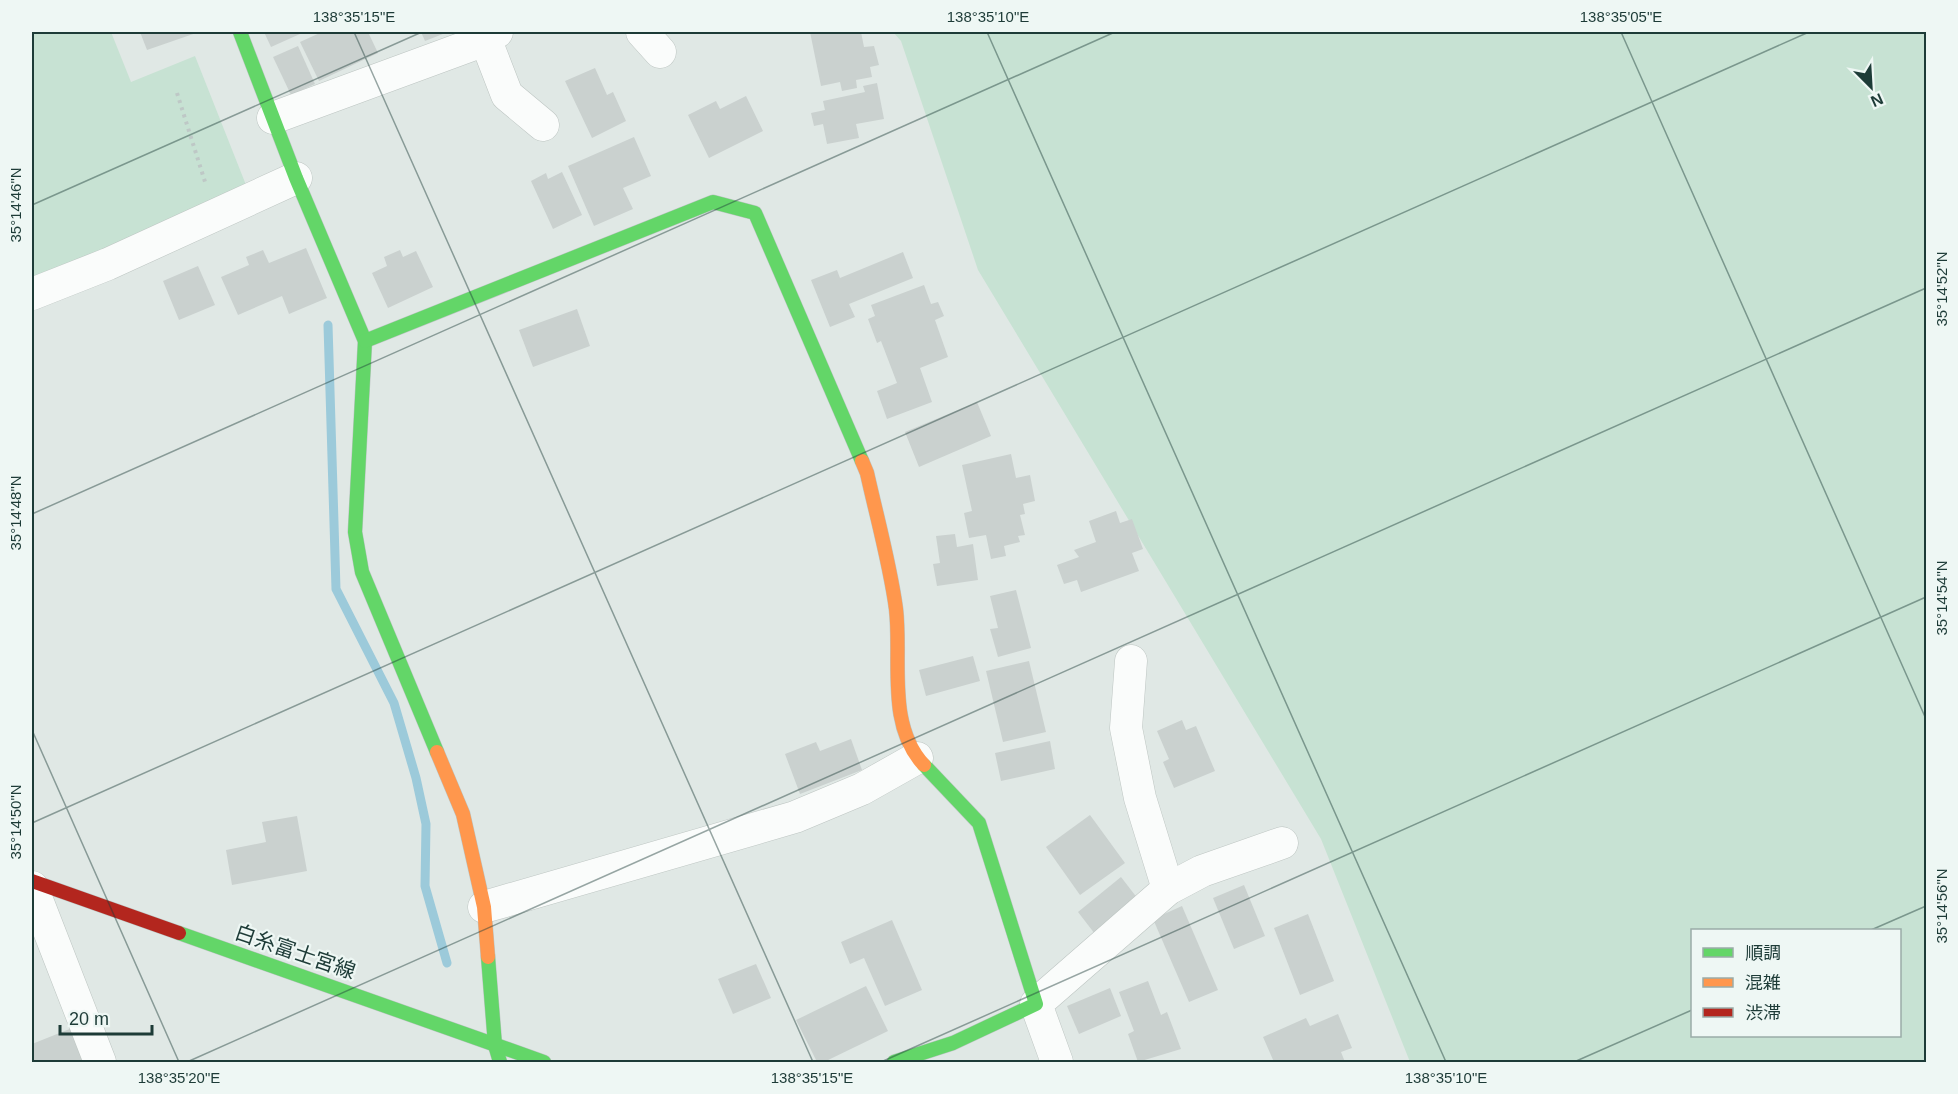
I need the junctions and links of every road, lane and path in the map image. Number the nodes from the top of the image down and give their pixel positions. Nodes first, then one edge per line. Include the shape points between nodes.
1 (240, 32) edge
2 (491, 35) edge
3 (177, 93) dead end
4 (273, 118) junction
5 (543, 125) dead end
6 (296, 178) junction
7 (215, 214) junction
8 (32, 294) edge
9 (365, 341) junction
10 (1131, 661) dead end
11 (917, 758) junction
12 (1282, 843) dead end
13 (32, 881) edge
14 (32, 887) edge
15 (1168, 889) junction
16 (484, 907) junction
17 (1036, 1004) junction
18 (495, 1045) junction
19 (100, 1062) edge
20 (500, 1062) edge
21 (544, 1062) edge
22 (894, 1062) edge
23 (1057, 1062) edge

1 - 4 street
2 - 4 street
2 - 5 street via 507,95
3 - 7 path
4 - 6 street
6 - 7 street
6 - 9 street
7 - 8 street
9 - 11 street via 712,202 755,213 867,473 896,609 900,716
9 - 16 street via 355,532 362,572 463,814
10 - 15 street via 1126,729 1140,798
11 - 16 street via 862,789 795,817
11 - 17 street via 979,823
12 - 15 street via 1202,871
13 - 18 street, 白糸富士宮線
14 - 19 street
15 - 17 street
16 - 18 street
17 - 22 street via 953,1043
17 - 23 street
18 - 20 street
18 - 21 street, 白糸富士宮線

